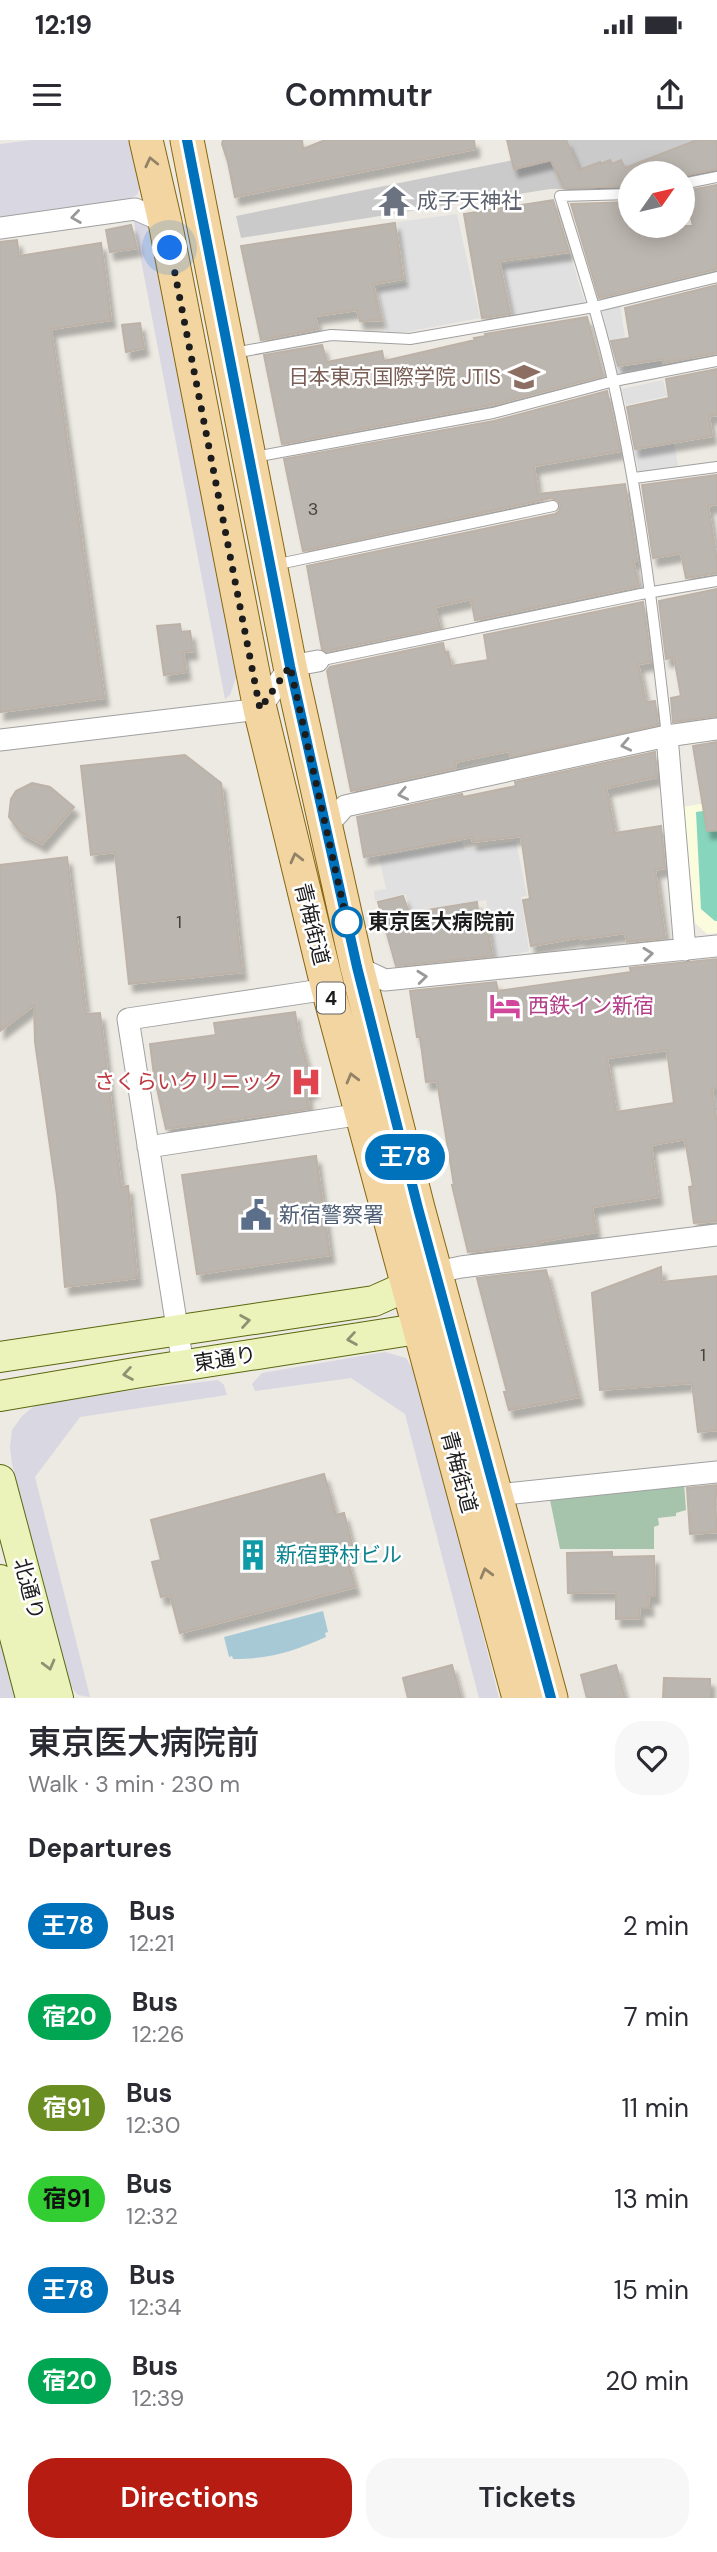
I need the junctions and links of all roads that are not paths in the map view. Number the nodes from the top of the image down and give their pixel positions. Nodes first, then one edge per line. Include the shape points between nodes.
1 (146, 140) edge
2 (187, 140) edge
3 (717, 177) edge
4 (695, 181) edge
5 (618, 194) edge
6 (165, 222) junction
7 (0, 228) edge
8 (717, 277) edge
9 (594, 307) junction
10 (231, 354) junction
11 (717, 361) edge
12 (614, 382) junction
13 (251, 457) junction
14 (717, 467) edge
15 (634, 478) junction
16 (553, 506) dead end
17 (271, 565) junction
18 (717, 581) edge
19 (651, 592) junction
20 (304, 663) junction
21 (260, 709) junction
22 (717, 729) edge
23 (667, 736) junction
24 (0, 740) edge
25 (326, 827) junction
26 (717, 946) edge
27 (685, 950) junction
28 (357, 967) junction
29 (328, 989) junction
30 (362, 1114) junction
31 (148, 1147) junction
32 (717, 1235) edge
33 (436, 1275) junction
34 (435, 1326) junction
35 (178, 1331) junction
36 (0, 1357) edge
37 (183, 1365) junction
38 (461, 1367) junction
39 (0, 1396) edge
40 (717, 1472) edge
41 (0, 1480) edge
42 (496, 1495) junction
43 (0, 1580) edge
44 (31, 1698) edge
45 (58, 1698) edge
46 (519, 1698) edge
47 (551, 1698) edge

6 -> 1 main road, 青梅街道 / 4
2 - 10 main road, 青梅街道 / 4
3 - 4 lane
5 - 9 lane via 560,196
6 -> 7 street via 135,209
6 - 21 main road, 青梅街道 / 4
8 - 9 lane
9 - 10 lane via 410,339 331,335
9 - 12 lane
10 - 13 main road, 青梅街道 / 4
11 - 12 lane
12 - 13 lane via 494,412
12 - 15 lane
13 - 17 main road, 青梅街道 / 4
14 - 15 lane
15 - 19 lane
16 - 17 lane
17 - 20 main road, 青梅街道 / 4
18 - 19 lane
19 - 20 lane
19 - 23 lane
20 - 21 street
20 - 25 main road, 青梅街道 / 4
21 - 24 street
29 -> 21 main road, 青梅街道 / 4
22 - 23 street
23 -> 25 street via 345,806
23 - 27 street
25 - 28 main road, 青梅街道 / 4
26 - 27 street
28 -> 27 street via 385,980
28 - 33 main road, 青梅街道 / 4
30 -> 29 main road, 青梅街道 / 4
29 - 31 street via 128,1019
30 - 31 street
30 - 33 main road, 青梅街道 / 4
31 - 35 street
32 - 33 street
33 - 34 main road, 青梅街道 / 4
35 -> 33 main road, 東通り via 374,1301
33 - 38 street via 450,1279
34 -> 37 main road, 東通り
34 - 38 main road, 青梅街道 / 4
46 -> 34 main road, 青梅街道 / 4
35 - 36 main road, 東通り
35 - 37 street
37 -> 39 main road, 東通り
38 - 42 main road, 青梅街道 / 4
40 - 42 street
41 -> 45 main road, 北通り
42 - 47 main road, 青梅街道 / 4
43 - 44 main road, 北通り

